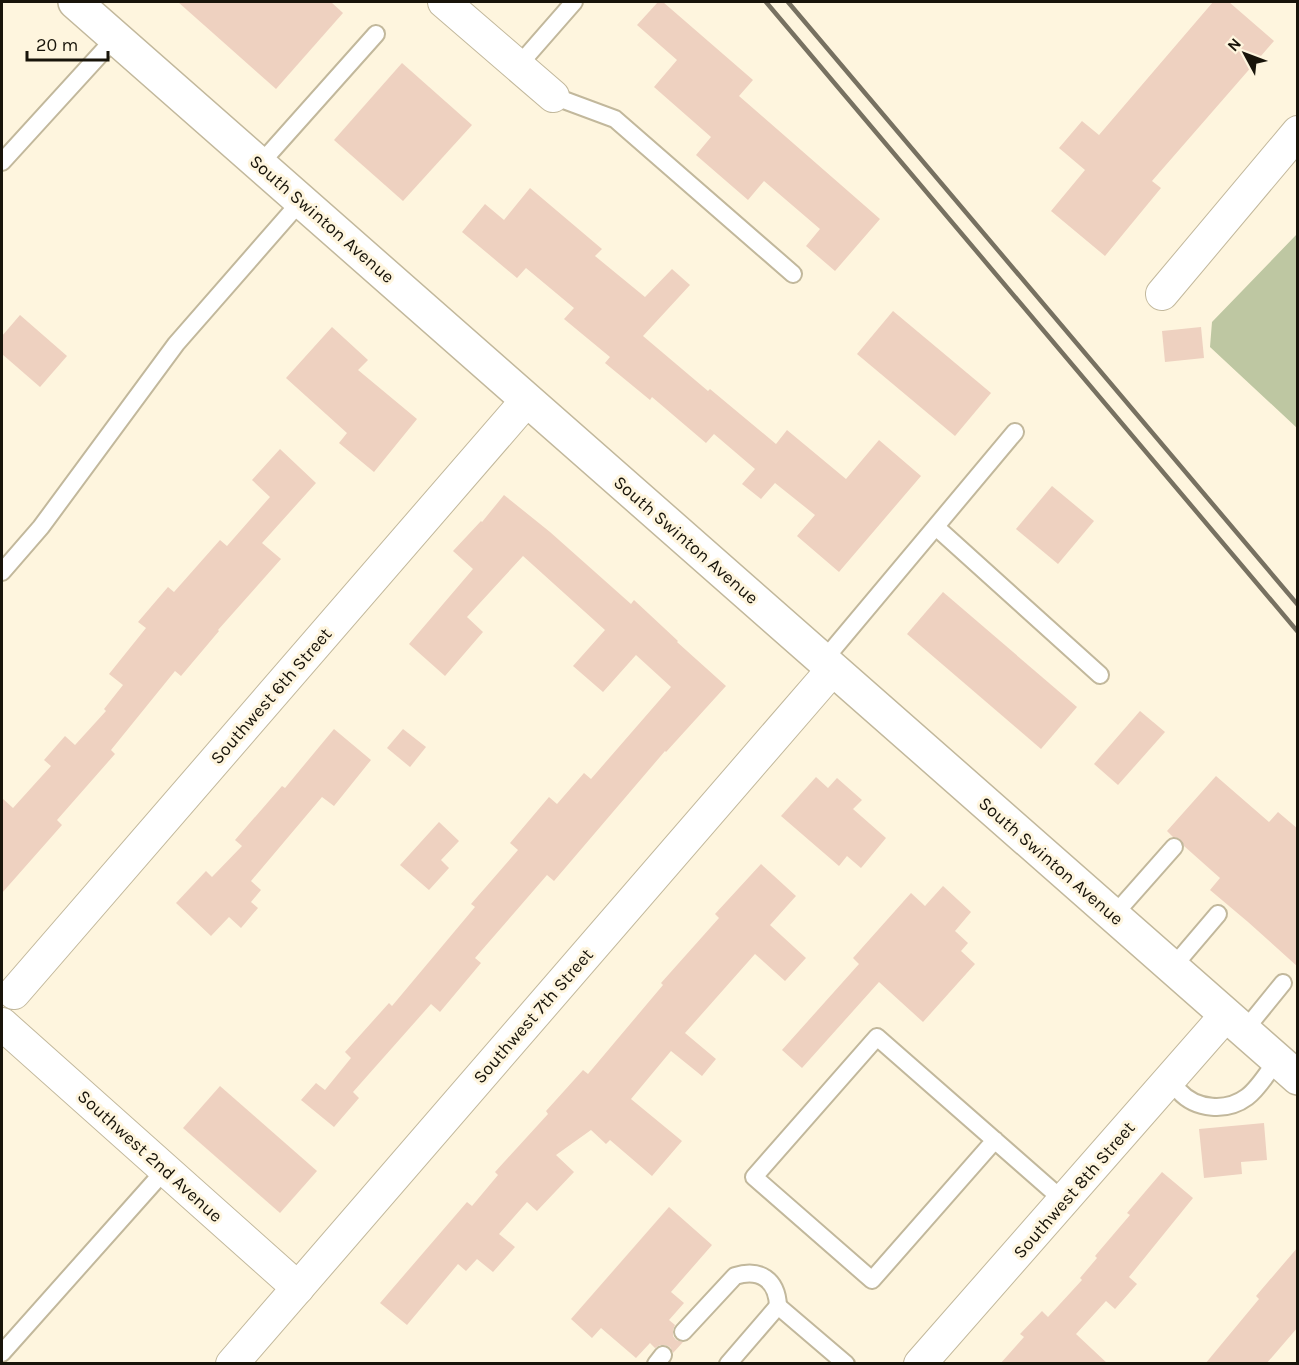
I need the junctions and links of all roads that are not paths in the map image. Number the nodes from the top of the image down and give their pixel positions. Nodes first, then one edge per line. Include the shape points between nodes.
1 (75, 2) edge
2 (444, 2) edge
3 (573, 2) edge
4 (376, 34) dead end
5 (116, 38) junction
6 (518, 66) junction
7 (553, 96) joint
8 (1298, 132) edge
9 (2, 162) edge
10 (260, 165) junction
11 (301, 201) junction
12 (793, 274) dead end
13 (1162, 294) dead end
14 (527, 400) junction
15 (1015, 432) dead end
16 (936, 527) junction
17 (2, 572) edge
18 (828, 665) junction
19 (1100, 675) dead end
20 (1174, 847) dead end
21 (1218, 914) dead end
22 (1113, 916) junction
23 (1172, 968) junction
24 (1283, 983) dead end
25 (14, 993) dead end
26 (1235, 1023) junction
27 (2, 1024) edge
28 (1287, 1069) edge
29 (1171, 1080) junction
30 (995, 1140) junction
31 (165, 1170) junction
32 (1064, 1201) junction
33 (298, 1288) junction
34 (778, 1306) junction
35 (683, 1332) dead end
36 (2, 1353) edge
37 (232, 1364) edge
38 (728, 1364) edge
39 (846, 1364) edge
40 (920, 1364) edge

1 - 5 street, South Swinton Avenue
2 - 6 street
3 - 6 lane
4 - 10 lane
5 - 9 lane
5 - 10 street, South Swinton Avenue
6 - 7 street
7 - 12 lane via 615,119
8 - 13 street
10 - 11 street, South Swinton Avenue
11 - 14 street, South Swinton Avenue
11 - 17 lane via 176,344 41,526
14 - 18 street, South Swinton Avenue
14 - 25 street, Southwest 6th Street
15 - 16 lane
16 - 18 lane
16 - 19 lane
18 - 22 street, South Swinton Avenue
18 - 33 street, Southwest 7th Street
20 - 22 lane
21 - 23 lane
22 - 23 street, South Swinton Avenue
23 - 26 street, South Swinton Avenue
24 - 26 lane
26 - 28 street, South Swinton Avenue
26 - 29 street, Southwest 8th Street
27 - 31 street, Southwest 2nd Avenue
28 - 29 lane via 1235,1104 1220,1108 1191,1101
29 - 32 street, Southwest 8th Street
30 - 30 lane via 877,1037 754,1177 872,1280
30 - 32 lane
31 - 33 street, Southwest 2nd Avenue
31 - 36 lane
32 - 40 street, Southwest 8th Street
33 - 37 street, Southwest 7th Street
34 - 35 lane via 778,1297 769,1281 753,1273 735,1275
34 - 38 lane
34 - 39 lane

